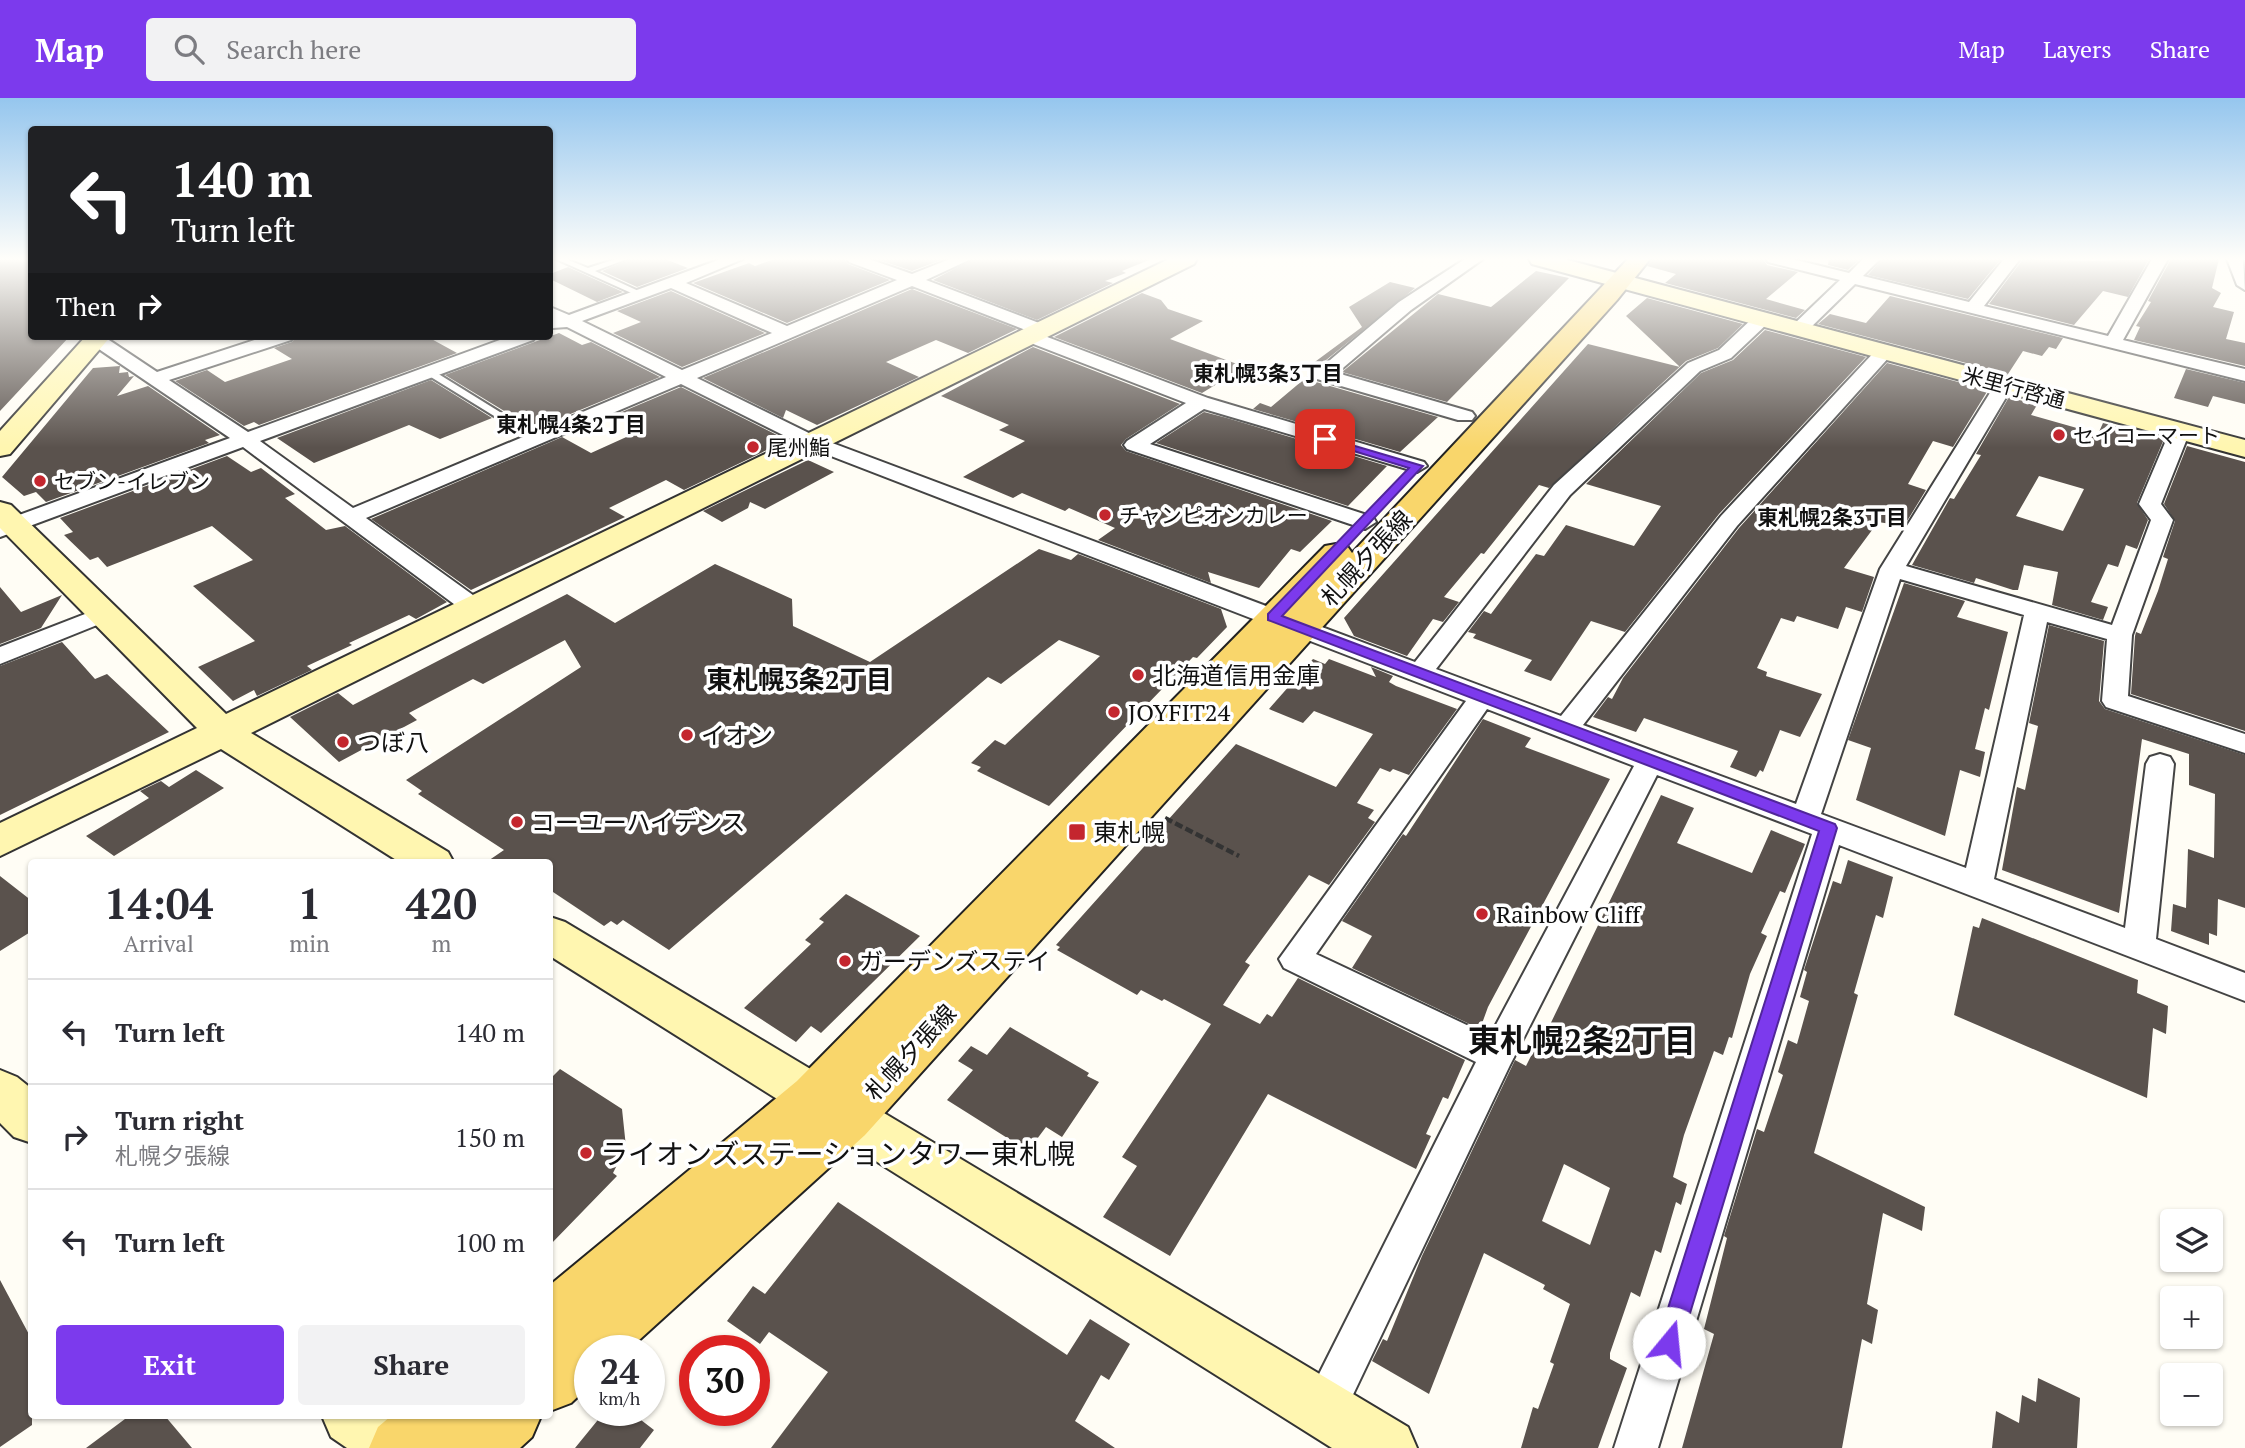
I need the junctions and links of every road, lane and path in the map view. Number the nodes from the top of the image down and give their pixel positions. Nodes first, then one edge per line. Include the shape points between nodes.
1 (560, 322) edge
2 (762, 322) edge
3 (813, 322) edge
4 (1009, 322) edge
5 (1057, 322) edge
6 (1386, 322) edge
7 (1562, 322) edge
8 (1568, 322) edge
9 (1759, 322) edge
10 (1773, 322) edge
11 (1806, 322) edge
12 (2034, 322) edge
13 (2125, 322) edge
14 (1799, 329) junction
15 (787, 333) junction
16 (1035, 333) junction
17 (96, 340) edge
18 (101, 340) edge
19 (273, 340) edge
20 (516, 340) edge
21 (2113, 342) junction
22 (1885, 351) junction
23 (429, 372) junction
24 (2245, 374) edge
25 (682, 377) junction
26 (154, 379) junction
27 (2005, 384) junction
28 (1201, 402) junction
29 (1465, 416) junction
30 (2180, 431) junction
31 (537, 438) junction
32 (246, 440) junction
33 (812, 442) junction
34 (0, 448) edge
35 (2245, 449) edge
36 (1417, 466) junction
37 (351, 517) junction
38 (4, 522) edge
39 (1365, 522) junction
40 (1892, 569) junction
41 (475, 608) junction
42 (2037, 612) junction
43 (103, 614) junction
44 (1287, 623) junction
45 (2120, 635) junction
46 (0, 656) edge
47 (1420, 673) junction
48 (1482, 696) junction
49 (1566, 728) junction
50 (223, 733) junction
51 (2245, 744) edge
52 (1650, 761) junction
53 (2160, 764) dead end
54 (1161, 817) dead end
55 (1817, 824) junction
56 (0, 841) edge
57 (1239, 856) dead end
58 (427, 859) edge
59 (1978, 884) junction
60 (553, 936) edge
61 (2139, 946) junction
62 (2245, 987) edge
63 (1497, 1056) junction
64 (0, 1092) edge
65 (831, 1107) junction
66 (28, 1117) edge
67 (553, 1319) edge
68 (553, 1379) edge
69 (1324, 1409) junction
70 (359, 1419) edge
71 (508, 1419) edge
72 (409, 1440) edge
73 (474, 1448) edge
74 (1387, 1448) edge
75 (1636, 1448) edge

1 - 25 street
2 - 15 street
3 - 15 street
4 - 16 street
5 - 16 street
6 - 29 street via 1324,375
7 - 29 main road, 札幌夕張線
8 - 44 main road, 札幌夕張線
9 - 47 street via 1725,354 1694,367 1562,490
10 - 14 street, 米里行啓通
11 - 14 street
12 - 21 street
13 - 21 street
14 - 22 street, 米里行啓通
15 - 25 street
16 - 28 street
16 - 33 street
17 - 34 street
18 - 26 street
19 - 26 street
20 - 23 street
21 - 24 street
22 - 27 street, 米里行啓通
22 - 49 street via 1729,522
23 - 31 lane
23 - 32 street
25 - 31 street
25 - 33 street
26 - 32 street
27 - 30 street, 米里行啓通
27 - 40 street
28 - 36 street
28 - 39 street via 1134,445
29 - 36 main road, 札幌夕張線
30 - 35 street, 米里行啓通
30 - 45 street via 2150,504 2162,520
31 - 37 street
32 - 37 street
32 - 38 street
33 - 41 street
33 - 44 street
36 - 39 main road, 札幌夕張線
37 - 41 street
38 - 43 street
39 - 44 main road, 札幌夕張線
40 - 42 street
40 - 55 street
41 - 50 street
42 - 45 street
42 - 59 street
43 - 46 street
43 - 50 street
44 - 47 street
44 - 65 main road, 札幌夕張線
45 - 51 street via 2115,701
47 - 48 street
48 - 49 street
48 - 63 street via 1295,959
49 - 52 street
50 - 56 street
50 - 58 street
52 - 55 street
52 - 63 street
53 - 61 street
54 - 57 path
55 - 59 street
55 - 75 street
59 - 61 street
60 - 65 street
61 - 62 street
63 - 69 street
64 - 66 street
65 - 67 main road, 札幌夕張線
65 - 68 main road, 札幌夕張線
65 - 69 street
69 - 74 street
70 - 72 street
71 - 73 main road

